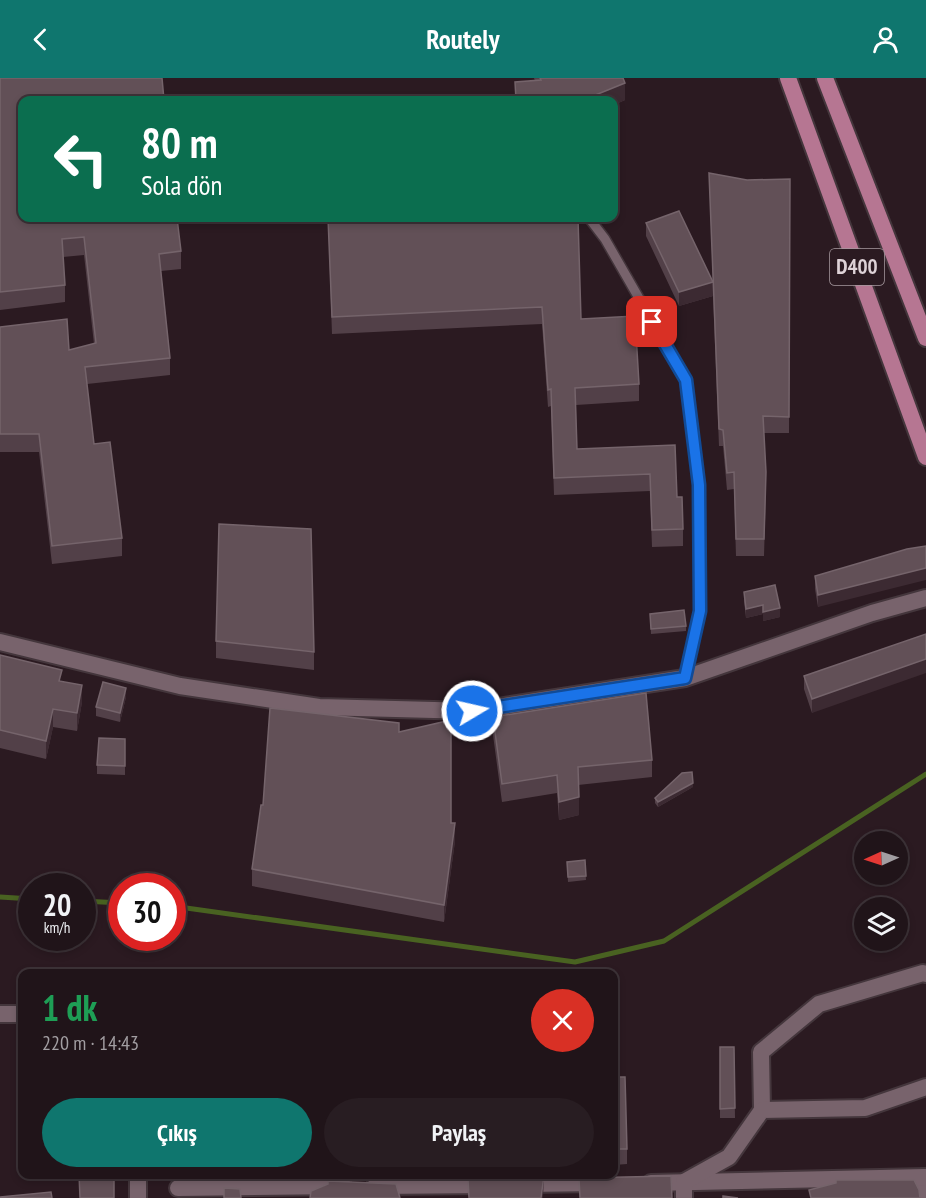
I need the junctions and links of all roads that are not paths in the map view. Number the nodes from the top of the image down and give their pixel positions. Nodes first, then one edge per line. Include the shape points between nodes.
1 (788, 78) edge
2 (825, 78) edge
3 (592, 222) edge
4 (926, 338) edge
5 (926, 457) edge
6 (926, 598) edge
7 (0, 642) edge
8 (685, 678) junction
9 (926, 974) edge
10 (0, 1014) edge
11 (18, 1014) edge
12 (926, 1087) edge
13 (762, 1110) junction
14 (925, 1177) edge
15 (138, 1179) edge
16 (614, 1183) edge
17 (638, 1183) edge
18 (430, 1186) edge
19 (178, 1187) edge
20 (684, 1190) edge
21 (138, 1198) edge
22 (924, 1198) edge

1 - 5 highway, D400
2 - 4 highway, D400
3 - 8 lane via 686,380 699,485 700,611
6 - 8 street
7 - 8 street via 180,686 319,707 472,711
9 - 13 street via 819,1004 761,1052
10 - 11 street
12 - 13 street via 865,1108
13 - 20 street via 729,1156
14 - 20 street
14 - 22 street
15 - 21 street
16 - 18 street
17 - 20 street
18 - 19 street

